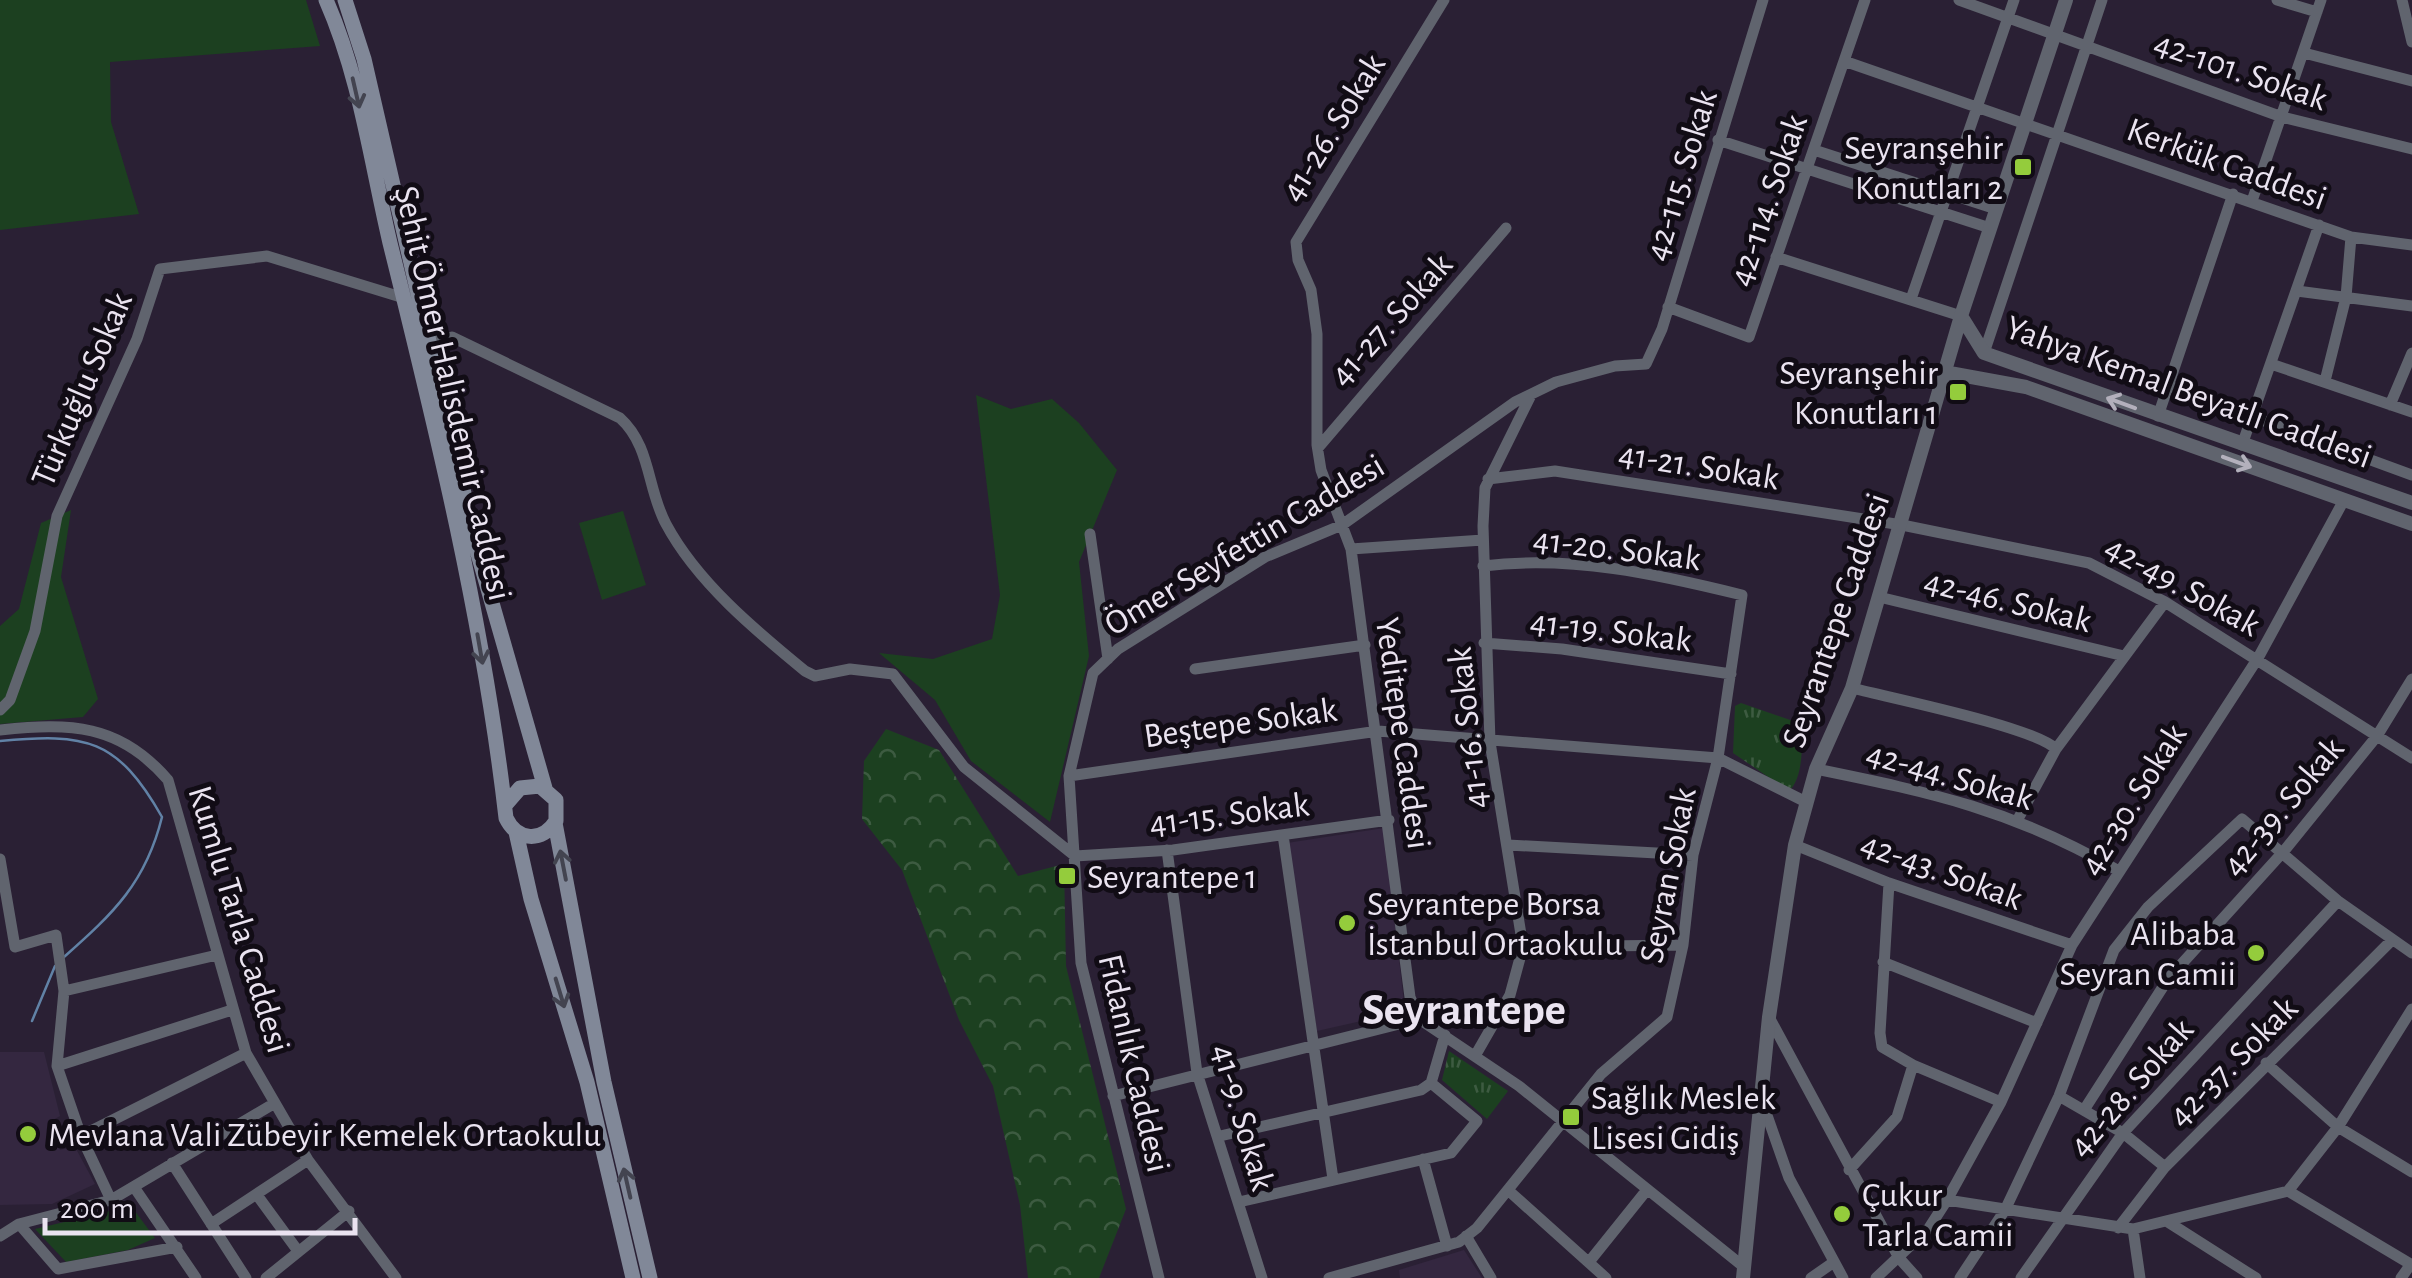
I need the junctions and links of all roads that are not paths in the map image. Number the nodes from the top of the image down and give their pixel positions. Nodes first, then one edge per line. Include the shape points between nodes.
1 (326, 0) edge
2 (345, 0) edge
3 (1444, 0) edge
4 (1763, 0) edge
5 (1865, 0) edge
6 (1959, 0) edge
7 (2014, 0) edge
8 (2066, 0) edge
9 (2102, 0) edge
10 (2277, 0) edge
11 (2402, 0) edge
12 (2319, 6) edge
13 (2009, 17) junction
14 (2055, 33) junction
15 (2412, 42) edge
16 (2087, 45) junction
17 (2304, 52) junction
18 (1844, 61) junction
19 (2412, 81) edge
20 (1977, 106) junction
21 (2282, 116) junction
22 (2025, 122) junction
23 (2060, 133) junction
24 (1718, 140) junction
25 (2412, 149) edge
26 (1814, 150) junction
27 (1807, 169) junction
28 (1947, 193) junction
29 (2233, 194) junction
30 (2252, 201) junction
31 (1996, 209) junction
32 (1941, 212) junction
33 (2319, 225) junction
34 (1506, 228) dead end
35 (1990, 228) junction
36 (2351, 238) junction
37 (2412, 245) edge
38 (1776, 257) junction
39 (2297, 290) junction
40 (2346, 297) junction
41 (404, 298) junction
42 (1911, 300) junction
43 (2412, 306) edge
44 (1668, 307) junction
45 (1961, 316) junction
46 (431, 342) junction
47 (1984, 353) junction
48 (2412, 353) edge
49 (1646, 364) joint
50 (2270, 364) junction
51 (1944, 372) junction
52 (2325, 381) junction
53 (2169, 386) junction
54 (1532, 394) junction
55 (2390, 405) junction
56 (2412, 412) edge
57 (2158, 416) junction
58 (2251, 416) junction
59 (2242, 445) junction
60 (1318, 448) junction
61 (2412, 475) edge
62 (1488, 479) junction
63 (2344, 500) junction
64 (2412, 502) edge
65 (2412, 524) edge
66 (1342, 525) junction
67 (1902, 525) junction
68 (1090, 534) dead end
69 (1483, 540) junction
70 (1351, 549) junction
71 (1483, 566) junction
72 (1742, 594) joint
73 (1879, 597) junction
74 (2165, 602) junction
75 (1484, 644) junction
76 (1365, 646) junction
77 (2124, 656) junction
78 (1108, 658) junction
79 (2258, 658) junction
80 (1195, 668) dead end
81 (1731, 674) junction
82 (2412, 679) edge
83 (1852, 688) junction
84 (0, 710) edge
85 (0, 730) edge
86 (1378, 731) junction
87 (2377, 736) junction
88 (1490, 742) junction
89 (2056, 748) junction
90 (1718, 758) junction
91 (2412, 758) edge
92 (1816, 768) junction
93 (1070, 776) junction
94 (545, 788) junction
95 (507, 802) junction
96 (1806, 802) junction
97 (2018, 818) junction
98 (1389, 820) junction
99 (556, 823) junction
100 (516, 832) junction
101 (1283, 835) junction
102 (1794, 845) junction
103 (1508, 846) junction
104 (1167, 850) junction
105 (2284, 851) junction
106 (1692, 855) junction
107 (1075, 856) junction
108 (0, 859) edge
109 (2119, 871) junction
110 (1889, 883) junction
111 (2338, 902) junction
112 (2392, 940) junction
113 (1684, 944) junction
114 (2072, 944) junction
115 (1524, 947) junction
116 (2412, 953) edge
117 (217, 955) junction
118 (1882, 962) junction
119 (64, 991) junction
120 (2412, 1008) edge
121 (232, 1010) junction
122 (1769, 1017) junction
123 (1419, 1019) junction
124 (2037, 1023) junction
125 (1445, 1035) junction
126 (1313, 1045) junction
127 (246, 1052) junction
128 (1475, 1056) junction
129 (2266, 1064) junction
130 (1913, 1065) junction
131 (56, 1066) junction
132 (1198, 1073) junction
133 (1431, 1083) junction
134 (1113, 1096) junction
135 (2059, 1096) junction
136 (1762, 1099) junction
137 (2001, 1102) junction
138 (275, 1103) junction
139 (2084, 1110) junction
140 (1321, 1115) junction
141 (1559, 1122) junction
142 (2338, 1127) junction
143 (2123, 1132) junction
144 (81, 1136) junction
145 (1220, 1136) junction
146 (1423, 1159) junction
147 (308, 1160) junction
148 (172, 1163) junction
149 (2165, 1167) junction
150 (1849, 1170) junction
151 (2412, 1172) edge
152 (1333, 1179) junction
153 (134, 1186) junction
154 (2288, 1190) junction
155 (1508, 1191) junction
156 (1646, 1191) junction
157 (257, 1195) junction
158 (111, 1200) junction
159 (1947, 1200) junction
160 (1240, 1202) junction
161 (2005, 1210) junction
162 (348, 1211) junction
163 (2066, 1217) junction
164 (2168, 1222) junction
165 (19, 1224) junction
166 (211, 1224) junction
167 (2118, 1228) junction
168 (2134, 1230) junction
169 (0, 1236) edge
170 (1466, 1236) junction
171 (1446, 1246) junction
172 (178, 1247) junction
173 (298, 1252) junction
174 (1899, 1258) junction
175 (1589, 1262) junction
176 (1834, 1262) junction
177 (2411, 1265) edge
178 (1744, 1273) edge
179 (1358, 1274) edge
180 (272, 1276) edge
181 (390, 1276) edge
182 (192, 1277) edge
183 (246, 1278) edge
184 (634, 1278) edge
185 (650, 1278) edge
186 (1160, 1278) edge
187 (1262, 1278) edge
188 (1329, 1278) edge
189 (1490, 1278) edge
190 (1606, 1278) edge
191 (1812, 1278) edge
192 (1843, 1278) edge
193 (1876, 1278) edge
194 (1917, 1278) edge
195 (1960, 1278) edge
196 (2021, 1278) edge
197 (2140, 1278) edge
198 (2256, 1278) edge
199 (2401, 1278) edge

1 -> 41 main road, Şehit Ömer Halisdemir Caddesi via 348,59
2 - 46 main road, Şehit Ömer Halisdemir Caddesi
3 - 60 street, 41-26. Sokak via 1296,242 1317,334
4 - 24 street, 42-115. Sokak
5 - 18 street, 42-114. Sokak
6 - 13 street, 42-101. Sokak
7 - 13 street
8 - 14 street, Seyrantepe Caddesi
9 - 16 street
10 - 12 street
11 - 15 street
12 - 17 street
13 - 14 street, 42-101. Sokak
13 - 20 street
14 - 16 street, 42-101. Sokak
14 - 22 street, Seyrantepe Caddesi
16 - 21 street, 42-101. Sokak
16 - 23 street
17 - 19 street
17 - 21 street
18 - 20 street, Kerkük Caddesi
18 - 26 street, 42-114. Sokak
20 - 22 street, Kerkük Caddesi
20 - 28 street
21 - 25 street, 42-101. Sokak
21 - 30 street
22 - 23 street, Kerkük Caddesi
22 - 31 street, Seyrantepe Caddesi
23 - 29 street, Kerkük Caddesi
23 - 47 street
24 - 27 street
24 - 44 street, 42-115. Sokak
26 - 27 street, 42-114. Sokak
26 - 28 street
27 - 32 street
27 - 38 street, 42-114. Sokak
28 - 31 street
28 - 32 street
29 - 30 street, Kerkük Caddesi
29 - 53 street
30 - 33 street, Kerkük Caddesi
31 - 35 street, Seyrantepe Caddesi
32 - 35 street
32 - 42 street
33 - 36 street, Kerkük Caddesi
33 - 39 street
34 - 60 street, 41-27. Sokak
35 - 45 street, Seyrantepe Caddesi
36 - 37 street, Kerkük Caddesi
36 - 40 street
38 - 42 street
38 - 44 street, 42-114. Sokak via 1749,336
39 - 40 street
39 - 50 street
40 - 43 street
40 - 52 street
41 - 84 street, Türkuğlu Sokak via 267,256 160,269 58,516 36,631
41 -> 95 main road, Şehit Ömer Halisdemir Caddesi
42 - 45 street
44 - 49 street, 42-115. Sokak
45 - 47 street, Yahya Kemal Beyatlı Caddesi
45 - 51 street, Seyrantepe Caddesi
46 - 94 main road, Şehit Ömer Halisdemir Caddesi via 478,554
46 - 107 street via 452,337 620,418 644,453 666,523 716,589 815,676 850,669 893,674 964,767
57 -> 47 street, Yahya Kemal Beyatlı Caddesi
48 - 55 street
49 - 54 street, Ömer Seyfettin Caddesi via 1586,374
50 - 52 street
50 - 58 street
51 -> 63 street, Yahya Kemal Beyatlı Caddesi via 2026,387
51 - 67 street, Seyrantepe Caddesi
52 - 55 street
53 - 57 street
53 - 58 street
54 - 62 street, 41-16. Sokak
54 - 66 street, Ömer Seyfettin Caddesi
55 - 56 street
57 - 59 street, Yahya Kemal Beyatlı Caddesi
58 - 59 street
58 - 61 street
59 - 64 street, Yahya Kemal Beyatlı Caddesi
60 - 66 street, 41-26. Sokak
62 - 67 street, 41-21. Sokak via 1555,471
62 - 69 street, 41-16. Sokak
63 - 65 street, Yahya Kemal Beyatlı Caddesi
63 - 79 street, 42-30. Sokak
66 - 70 street, Yeditepe Caddesi
66 - 78 street, Ömer Seyfettin Caddesi via 1265,557
67 - 73 street, Seyrantepe Caddesi
67 - 74 street, 42-49. Sokak via 2089,562
68 - 78 street
69 - 70 street, 41-20. Sokak
69 - 71 street, 41-16. Sokak
70 - 76 street, Yeditepe Caddesi
71 - 72 street, 41-20. Sokak via 1590,564
71 - 75 street, 41-16. Sokak
72 - 81 street, Seyran Sokak
73 - 77 street, 42-46. Sokak
73 - 83 street, Seyrantepe Caddesi
74 - 77 street
74 - 79 street, 42-49. Sokak
75 - 81 street, 41-19. Sokak
75 - 88 street, 41-16. Sokak
76 - 80 street
76 - 86 street, Yeditepe Caddesi
77 - 89 street
78 - 93 street, Ömer Seyfettin Caddesi via 1093,673
79 - 87 street, 42-49. Sokak
79 - 109 street, 42-30. Sokak
81 - 90 street, Seyran Sokak
82 - 87 street, 42-39. Sokak
83 - 89 street via 2018,730
83 - 92 street, Seyrantepe Caddesi
85 - 117 street, Kumlu Tarla Caddesi via 90,727 156,766 176,797
86 - 88 street, Beştepe Sokak
86 - 93 street, Beştepe Sokak
86 - 98 street, Yeditepe Caddesi
87 - 91 street, 42-49. Sokak
87 - 105 street, 42-39. Sokak
88 - 90 street, Beştepe Sokak
88 - 103 street, 41-16. Sokak
89 - 97 street
90 - 96 street
90 - 106 street, Seyran Sokak
92 - 96 street, Seyrantepe Caddesi
92 - 97 street, 42-44. Sokak
93 - 107 street, Ömer Seyfettin Caddesi
94 - 95 main road via 522,787
94 - 99 main road via 557,803
95 - 100 main road via 506,818
96 - 102 street, Seyrantepe Caddesi
97 - 109 street, 42-44. Sokak
98 - 101 street, 41-15. Sokak
98 - 123 street, Yeditepe Caddesi via 1405,964
99 - 100 main road via 538,837
185 -> 99 main road via 604,1082
100 -> 184 main road
101 - 104 street, 41-15. Sokak
101 - 126 street
102 - 110 street, 42-43. Sokak
102 - 122 street, Seyrantepe Caddesi
103 - 106 street
103 - 115 street, 41-16. Sokak
104 - 107 street, 41-15. Sokak
104 - 132 street, 41-9. Sokak
105 - 111 street
105 - 135 street via 2242,819 2148,907 2114,950
105 - 139 street, 42-39. Sokak via 2168,979
106 - 113 street, Seyran Sokak
107 - 134 street, Fidanlık Caddesi via 1081,963
108 - 119 street via 15,947 56,935
109 - 114 street, 42-30. Sokak
110 - 114 street, 42-43. Sokak
110 - 118 street
111 - 112 street
111 - 143 street, 42-28. Sokak
112 - 116 street
112 - 129 street, 42-37. Sokak
113 - 115 street
113 - 141 street, Seyran Sokak via 1666,1018 1600,1074
114 - 124 street, 42-30. Sokak
115 - 128 street, 41-16. Sokak via 1510,995
117 - 119 street
117 - 121 street, Kumlu Tarla Caddesi
118 - 124 street
118 - 130 street via 1882,1047
119 - 131 street
120 - 142 street
121 - 127 street, Kumlu Tarla Caddesi
121 - 131 street
122 - 136 street, Seyrantepe Caddesi
122 - 150 street
123 - 125 street
123 - 126 street
124 - 137 street, 42-30. Sokak
125 - 128 street
125 - 133 street
126 - 132 street
126 - 140 street
127 - 138 street, Kumlu Tarla Caddesi
127 - 144 street
128 - 141 street
129 - 142 street
129 - 149 street, 42-37. Sokak
130 - 137 street
130 - 150 street via 1897,1118
131 - 144 street
132 - 134 street
132 - 145 street, 41-9. Sokak
133 - 140 street
133 - 146 street via 1478,1121 1451,1153
134 - 186 street, Fidanlık Caddesi
135 - 139 street
135 - 161 street
136 - 176 street via 1789,1178
136 - 178 street, Seyrantepe Caddesi
137 - 159 street, 42-30. Sokak
138 - 147 street, Kumlu Tarla Caddesi
138 - 148 street
139 - 143 street
140 - 145 street
140 - 152 street
141 - 155 street, Seyran Sokak
141 - 156 street
142 - 151 street
142 - 154 street
143 - 149 street
143 - 163 street, 42-28. Sokak
144 - 158 street
145 - 160 street, 41-9. Sokak
146 - 152 street
146 - 171 street
147 - 157 street
147 - 162 street, Kumlu Tarla Caddesi
148 - 153 street
148 - 166 street
149 - 167 street, 42-37. Sokak
150 - 174 street
152 - 160 street
153 - 158 street
153 - 172 street
154 - 164 street
154 - 177 street
155 - 170 street, Seyran Sokak
155 - 175 street
156 - 175 street
156 - 178 street
157 - 166 street
157 - 173 street
158 - 165 street
159 - 161 street
159 - 174 street, 42-30. Sokak
160 - 187 street, 41-9. Sokak
161 - 163 street
161 - 195 street
162 - 173 street
162 - 181 street, Kumlu Tarla Caddesi
163 - 167 street
163 - 196 street, 42-28. Sokak
164 - 168 street
164 - 198 street
165 - 169 street
165 - 172 street via 58,1268
166 - 183 street
167 - 168 street
168 - 197 street
170 - 171 street
170 - 189 street
171 - 179 street
172 - 182 street
173 - 180 street
174 - 193 street, 42-30. Sokak
174 - 194 street
175 - 190 street
176 - 191 street
176 - 192 street
177 - 199 street
179 - 188 street

